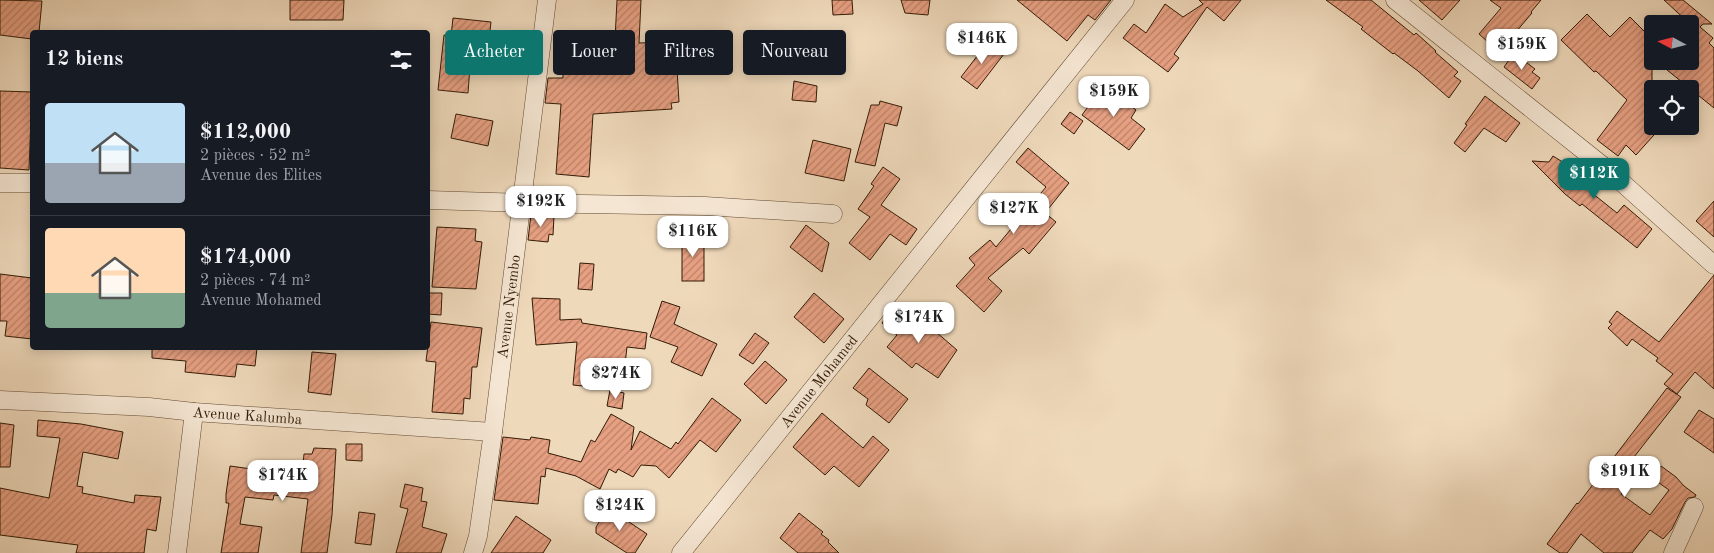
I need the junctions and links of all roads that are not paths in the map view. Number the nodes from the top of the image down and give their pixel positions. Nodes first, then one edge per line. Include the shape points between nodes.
1 (547, 0) edge
2 (1125, 0) edge
3 (1395, 0) edge
4 (0, 183) edge
5 (30, 183) edge
6 (430, 200) edge
7 (522, 203) junction
8 (833, 214) dead end
9 (1714, 265) edge
10 (0, 400) edge
11 (194, 412) junction
12 (493, 432) junction
13 (1694, 507) dead end
14 (177, 553) edge
15 (473, 553) edge
16 (681, 553) edge
17 (1673, 553) edge

1 - 7 street, Avenue Nyembo
2 - 16 street, Avenue Mohamed
3 - 9 street via 1608,170
4 - 5 street
6 - 7 street
7 - 8 street via 705,206
7 - 12 street, Avenue Nyembo
10 - 11 street, Avenue Kalumba
11 - 12 street, Avenue Kalumba
11 - 14 street
12 - 15 street, Avenue Nyembo
13 - 17 street

